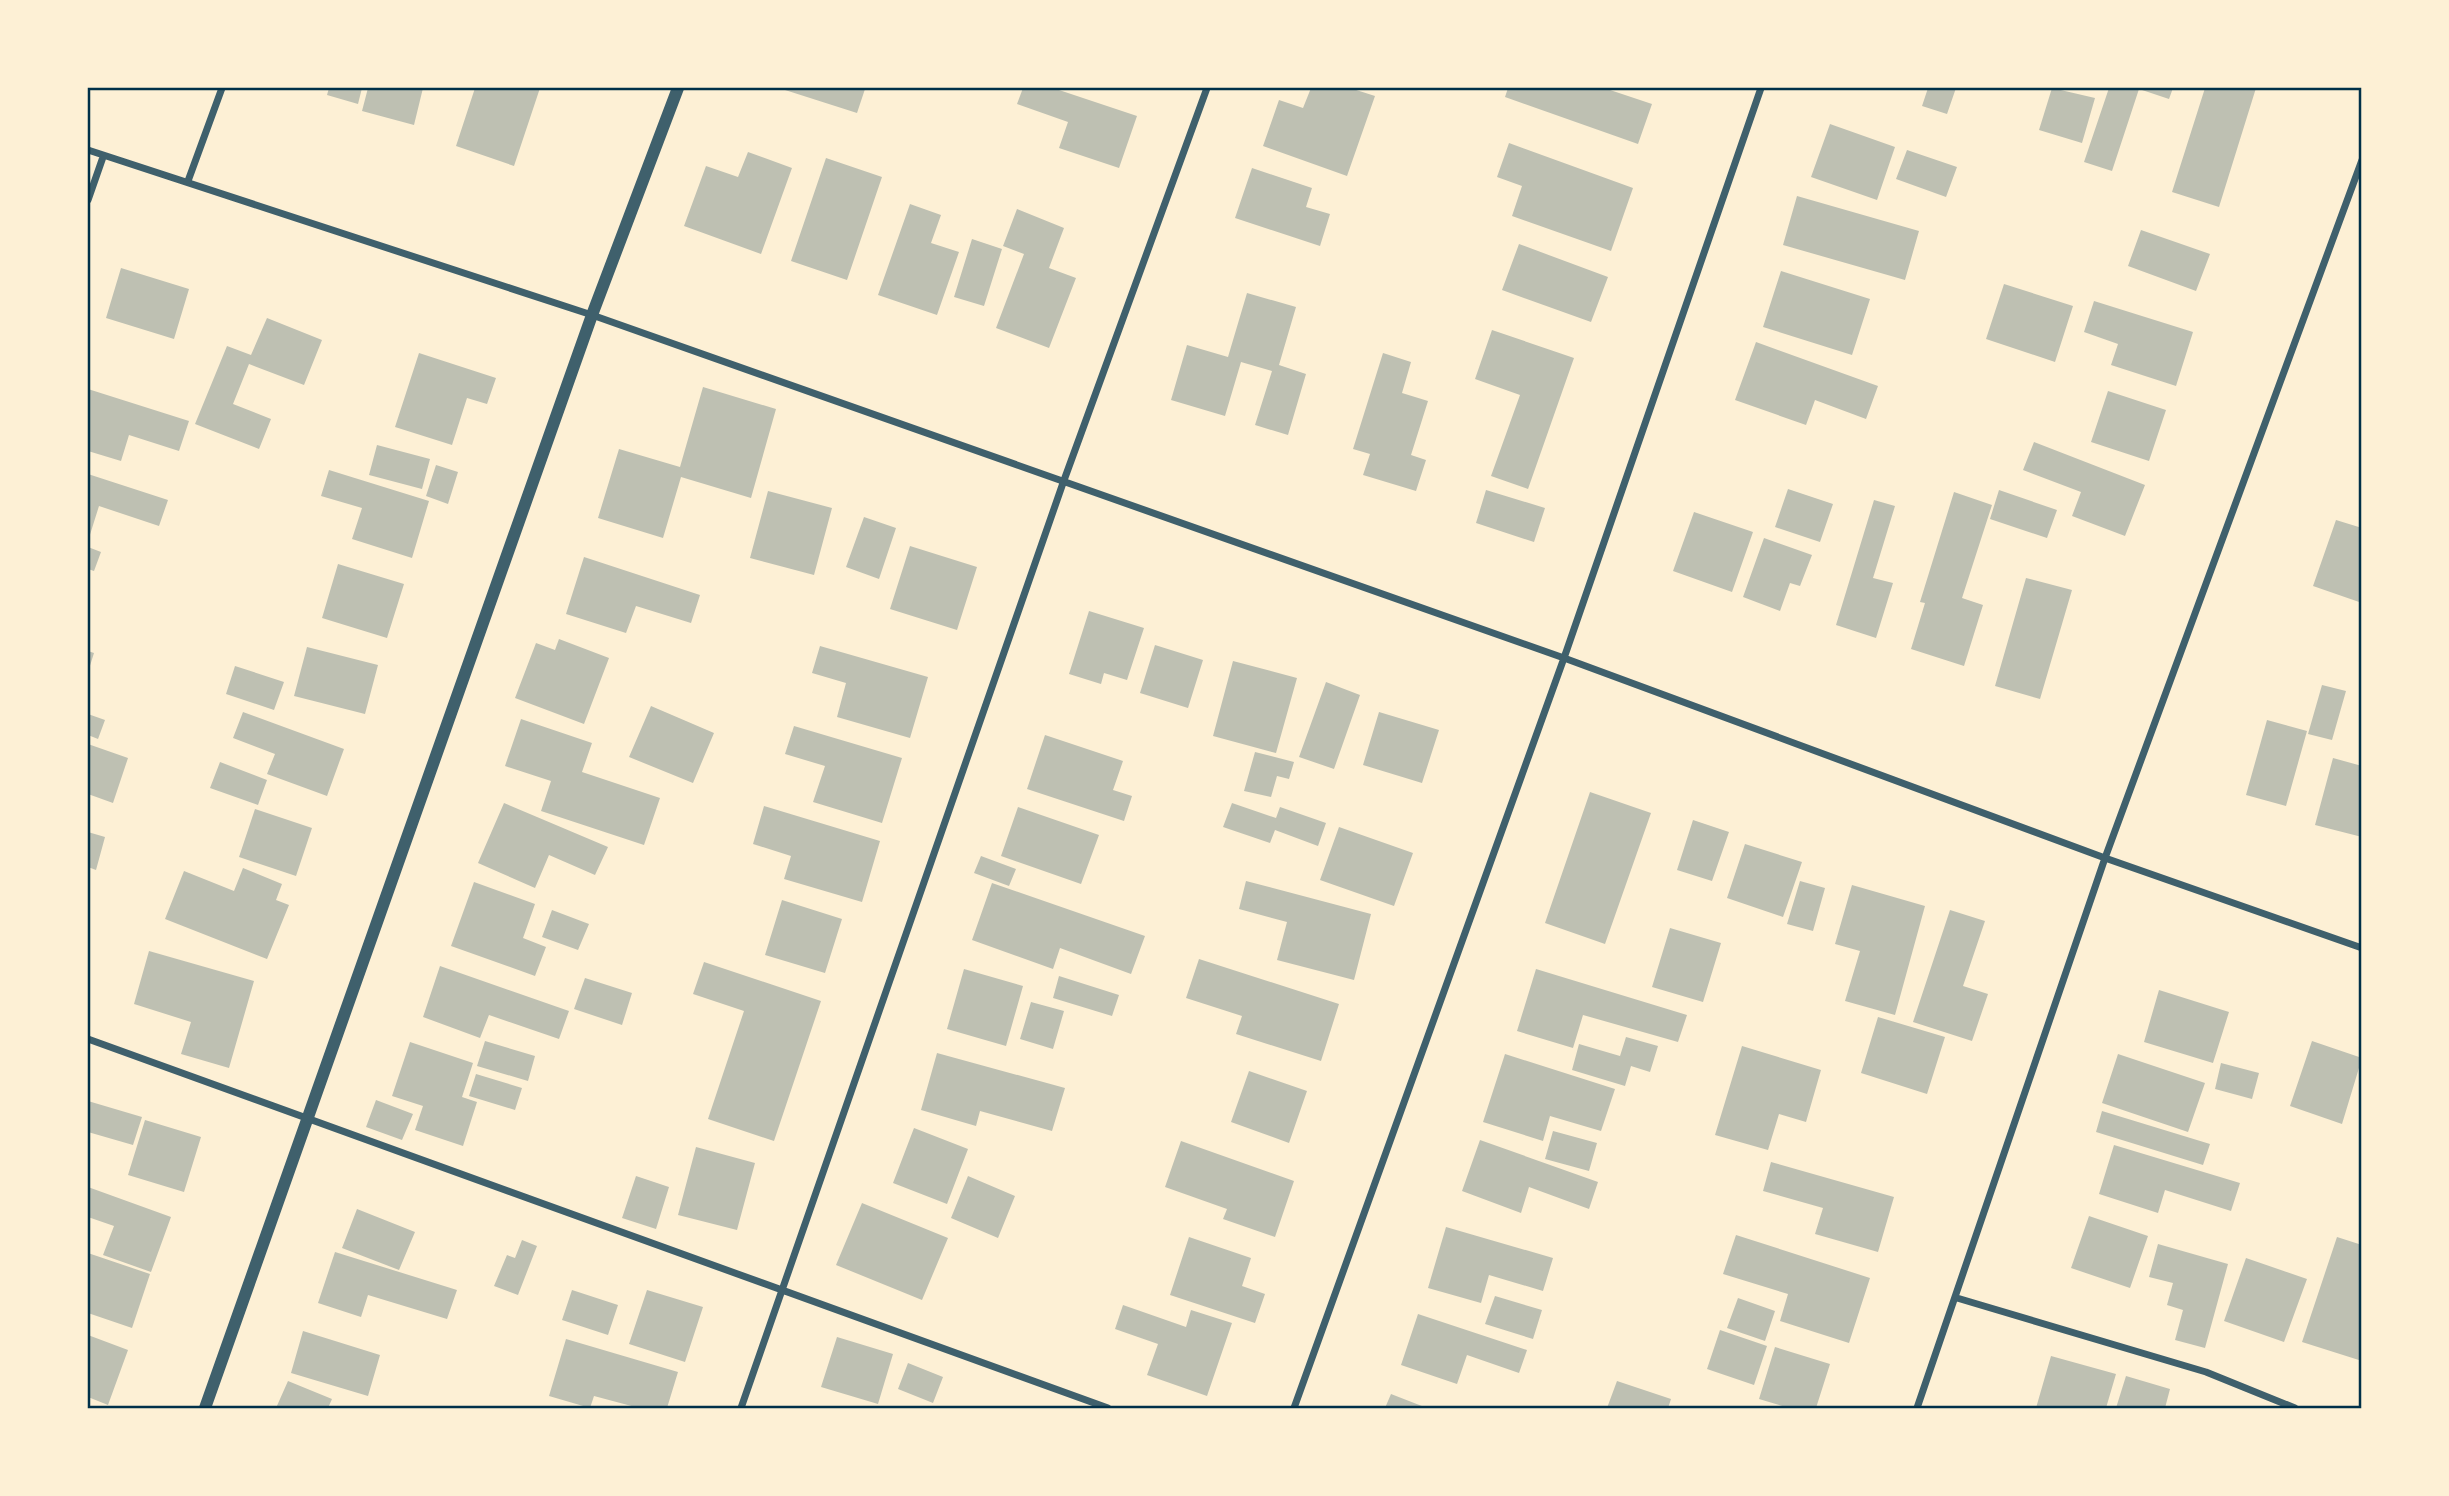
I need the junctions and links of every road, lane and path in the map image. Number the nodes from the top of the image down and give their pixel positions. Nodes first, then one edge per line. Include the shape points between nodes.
1 (222, 88) edge
2 (678, 88) edge
3 (1207, 88) edge
4 (1761, 88) edge
5 (88, 150) edge
6 (103, 156) junction
7 (2361, 160) edge
8 (188, 181) junction
9 (88, 200) edge
10 (592, 315) junction
11 (1063, 483) junction
12 (1564, 658) junction
13 (2105, 858) junction
14 (2361, 948) edge
15 (88, 1040) edge
16 (309, 1117) junction
17 (782, 1292) junction
18 (1957, 1298) junction
19 (205, 1409) edge
20 (741, 1409) edge
21 (1108, 1409) edge
22 (1294, 1409) edge
23 (1917, 1409) edge
24 (2295, 1409) edge

1 - 8 street
2 - 10 street
3 - 11 street
4 - 12 street
5 - 6 street
6 - 8 street
6 - 9 street
7 - 13 street
8 - 10 street
10 - 11 street
10 - 16 street
11 - 12 street
11 - 17 street
12 - 13 street
12 - 22 street
13 - 14 street
13 - 18 street
15 - 16 street
16 - 17 street
16 - 19 street
17 - 20 street
17 - 21 street
18 - 23 street
18 - 24 street via 2206,1372

